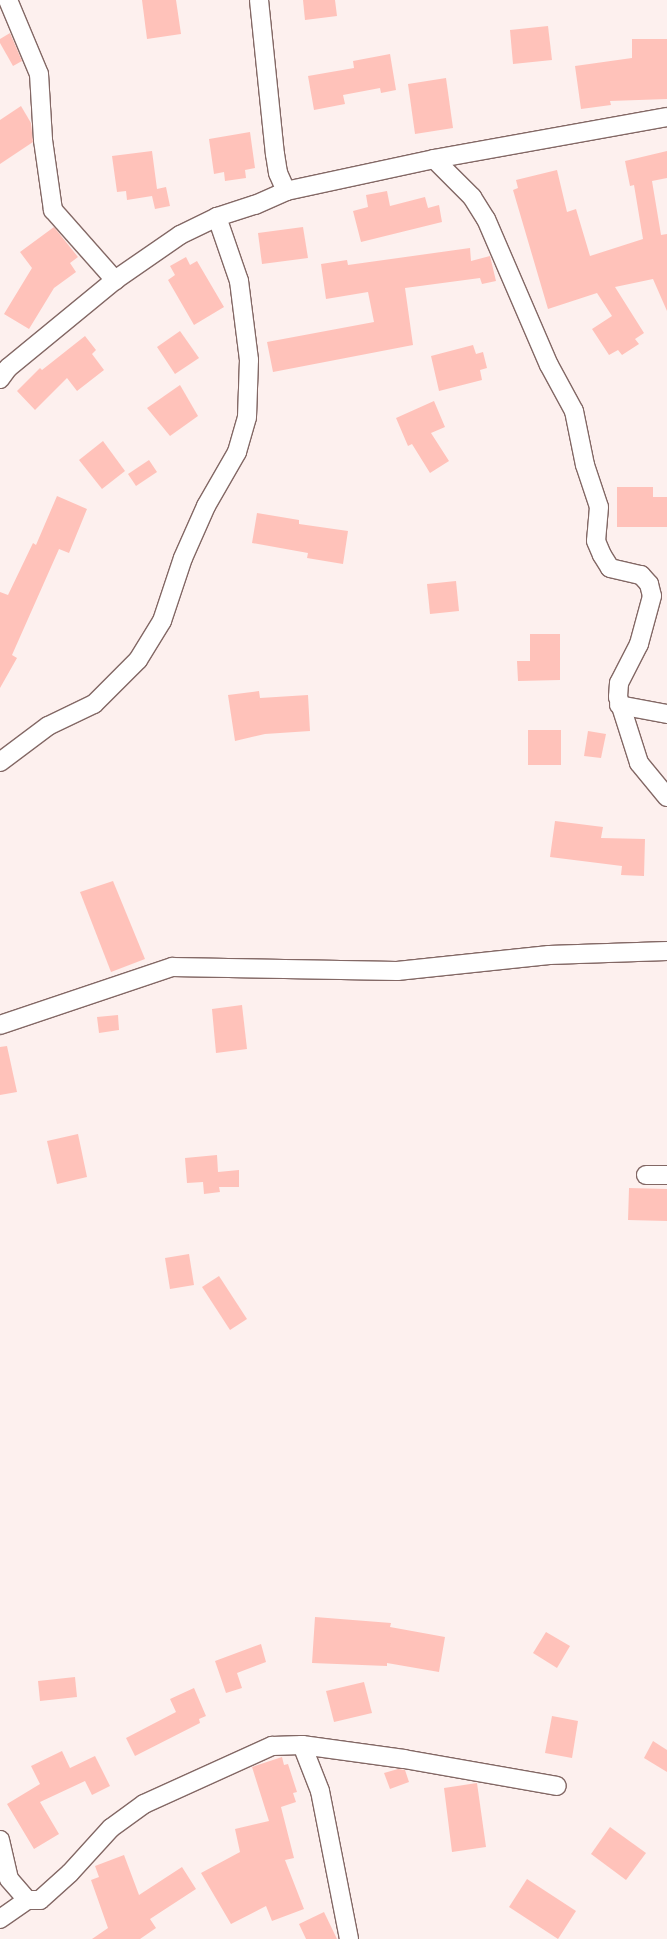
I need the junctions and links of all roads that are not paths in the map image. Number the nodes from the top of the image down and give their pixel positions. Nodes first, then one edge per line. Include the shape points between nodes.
1 (8, 0) edge
2 (259, 0) edge
3 (667, 117) edge
4 (434, 158) junction
5 (286, 190) junction
6 (217, 217) junction
7 (115, 280) junction
8 (0, 379) edge
9 (620, 706) junction
10 (667, 714) edge
11 (0, 762) edge
12 (667, 796) edge
13 (667, 951) edge
14 (0, 1025) edge
15 (646, 1175) dead end
16 (667, 1175) edge
17 (302, 1745) junction
18 (557, 1786) dead end
19 (0, 1840) edge
20 (27, 1900) junction
21 (0, 1919) edge
22 (349, 1939) edge

1 - 7 street via 39,74 43,140 53,210
2 - 5 street via 275,154 278,173
3 - 4 street
4 - 5 street
4 - 9 street via 472,197 486,219 550,365 574,411 584,465 599,507 596,541 602,556 610,568 641,575 649,584 652,596 639,644 618,688
5 - 6 street via 255,205
6 - 7 street via 180,235
6 - 11 street via 239,281 250,360 247,417 237,452 202,515 162,621 138,660 94,704 48,726
7 - 8 street via 8,368
9 - 10 street
9 - 12 street via 639,763
13 - 14 street via 549,955 397,971 172,967
15 - 16 street
17 - 18 street
17 - 20 street via 272,1746 144,1804 111,1828 40,1900
17 - 22 street via 320,1791
19 - 20 street via 10,1878
20 - 21 street

